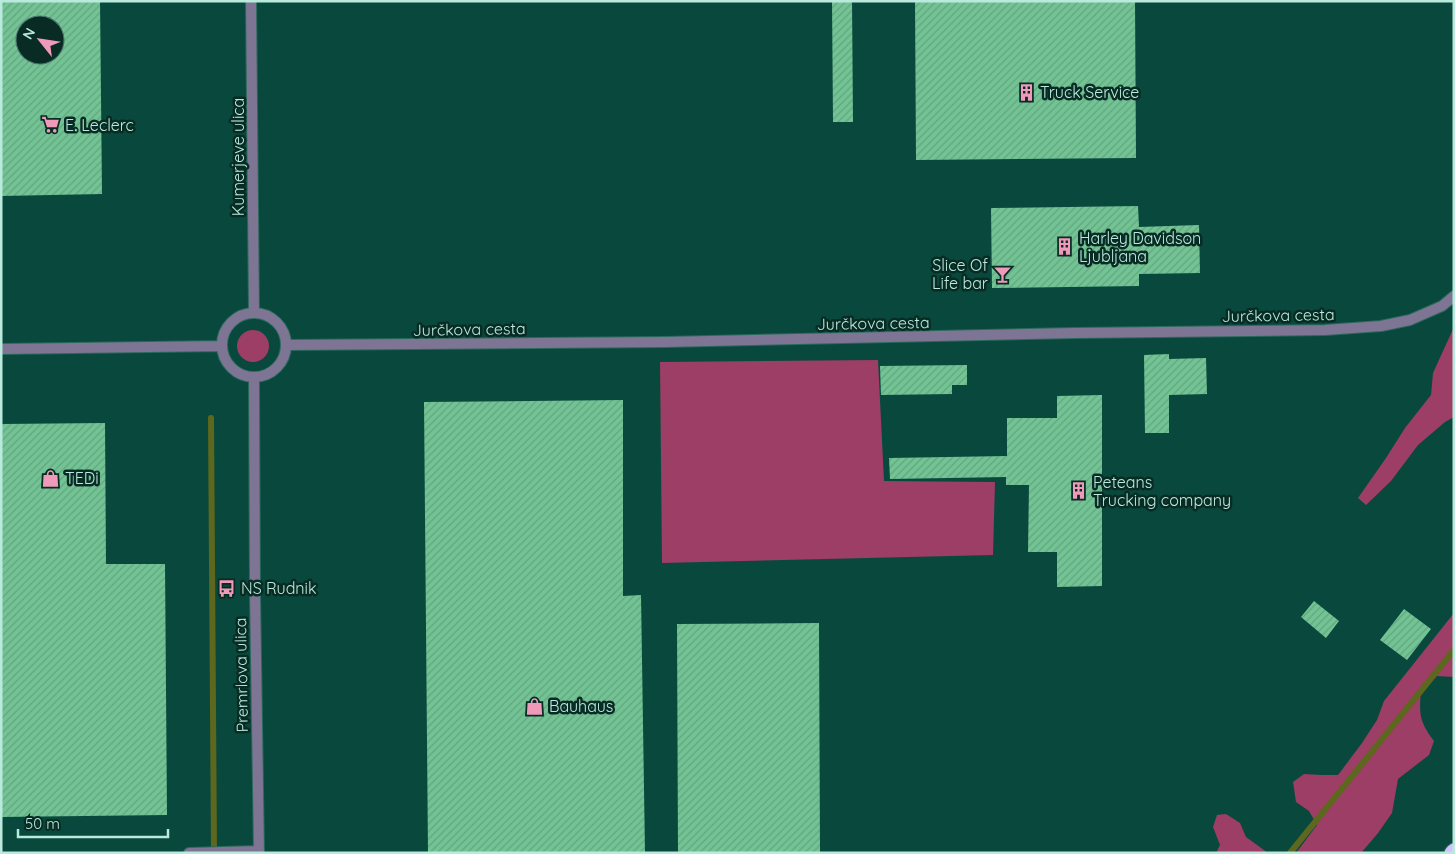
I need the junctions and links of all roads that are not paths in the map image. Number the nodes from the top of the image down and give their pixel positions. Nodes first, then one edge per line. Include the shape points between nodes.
1 (251, 1) edge
2 (1454, 296) edge
3 (254, 313) junction
4 (222, 346) junction
5 (286, 346) junction
6 (1, 349) edge
7 (254, 378) junction
8 (203, 852) edge
9 (224, 852) edge
10 (259, 852) edge
11 (189, 853) edge

1 - 3 street, Kumerjeve ulica
2 - 5 street, Jurčkova cesta via 1442,306 1410,320 1381,326 1325,330
3 - 4 street via 231,322
3 - 5 street via 277,322
4 - 6 street
4 - 7 street via 231,368
5 - 7 street via 277,368
7 - 10 street, Premrlova ulica
8 - 9 street
8 - 11 street
9 - 10 street

